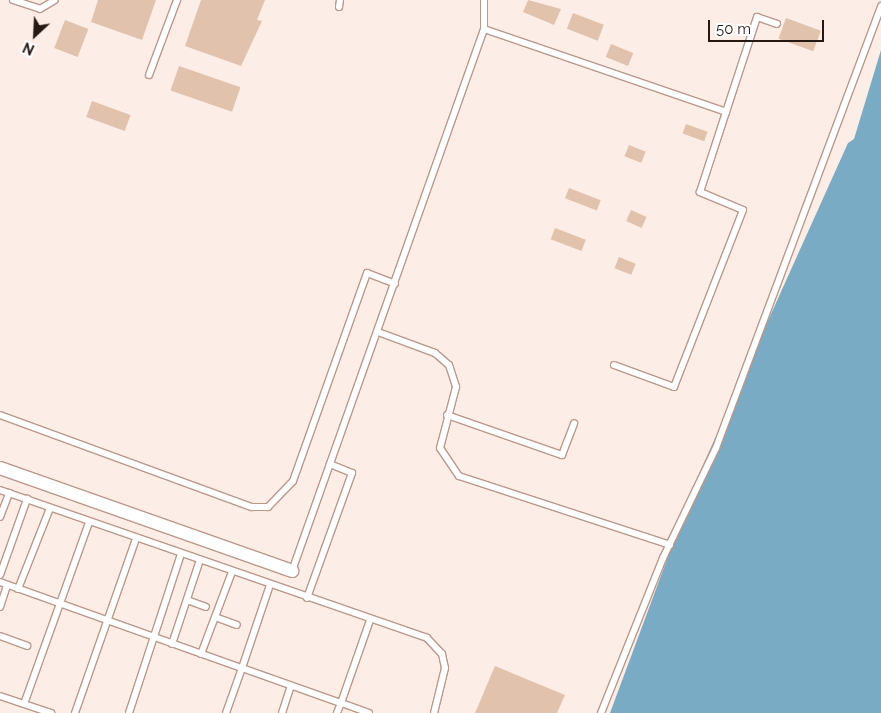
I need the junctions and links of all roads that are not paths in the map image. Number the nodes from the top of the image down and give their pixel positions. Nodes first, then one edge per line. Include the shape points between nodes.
1 (13, 0) edge
2 (55, 0) edge
3 (177, 0) edge
4 (484, 0) edge
5 (881, 6) edge
6 (778, 24) dead end
7 (484, 29) junction
8 (149, 75) dead end
9 (726, 112) junction
10 (395, 284) junction
11 (378, 332) junction
12 (614, 365) dead end
13 (0, 415) edge
14 (448, 415) junction
15 (574, 423) dead end
16 (330, 464) junction
17 (0, 468) edge
18 (0, 490) edge
19 (9, 493) junction
20 (26, 499) junction
21 (50, 508) junction
22 (0, 517) edge
23 (89, 522) junction
24 (136, 539) junction
25 (670, 545) junction
26 (181, 554) junction
27 (200, 560) junction
28 (292, 571) joint
29 (232, 572) junction
30 (0, 575) edge
31 (0, 582) edge
32 (7, 585) junction
33 (270, 585) junction
34 (18, 589) junction
35 (307, 598) junction
36 (187, 600) junction
37 (60, 603) junction
38 (0, 607) edge
39 (206, 607) dead end
40 (215, 617) junction
41 (370, 620) junction
42 (109, 621) junction
43 (237, 625) dead end
44 (0, 636) edge
45 (154, 637) junction
46 (172, 644) junction
47 (27, 646) dead end
48 (202, 654) junction
49 (242, 668) junction
50 (291, 686) junction
51 (0, 696) edge
52 (341, 703) junction
53 (24, 704) junction
54 (51, 713) edge
55 (75, 713) edge
56 (130, 713) edge
57 (226, 713) edge
58 (282, 713) edge
59 (337, 713) edge
60 (369, 713) edge
61 (434, 713) edge
62 (602, 713) edge

1 - 2 lane via 40,9
3 - 8 lane
4 - 7 lane
5 - 25 lane via 716,448
6 - 9 lane via 757,17
7 - 9 lane
7 - 10 lane
9 - 12 lane via 700,192 743,210 674,387
10 - 11 lane
10 - 13 lane via 367,273 293,481 268,507 252,507
11 - 14 lane via 435,353 449,365 456,387
11 - 16 lane
14 - 15 lane via 562,455
14 - 25 lane via 440,448 458,476
16 - 28 lane
16 - 35 lane via 352,473
17 - 28 street
18 - 19 lane
19 - 20 lane
19 - 22 lane
20 - 21 lane
20 - 30 lane
21 - 23 lane
21 - 34 lane
23 - 24 lane
23 - 37 lane
24 - 26 lane
24 - 42 lane
25 - 62 lane
26 - 27 lane
26 - 45 lane
27 - 29 lane
27 - 36 lane
29 - 33 lane
29 - 40 lane
31 - 32 lane
32 - 34 lane
32 - 38 lane
33 - 35 lane
33 - 49 lane
34 - 37 lane
35 - 41 lane
36 - 39 lane
36 - 46 lane
37 - 42 lane
37 - 53 lane
40 - 43 lane
40 - 48 lane
41 - 52 lane
41 - 61 lane via 426,638 442,654 444,684
42 - 45 lane
42 - 55 lane
44 - 47 lane
45 - 46 lane
45 - 56 lane
46 - 48 lane
48 - 49 lane
49 - 50 lane
49 - 57 lane
50 - 52 lane
50 - 58 lane
51 - 53 lane
52 - 59 lane
52 - 60 lane
53 - 54 lane

